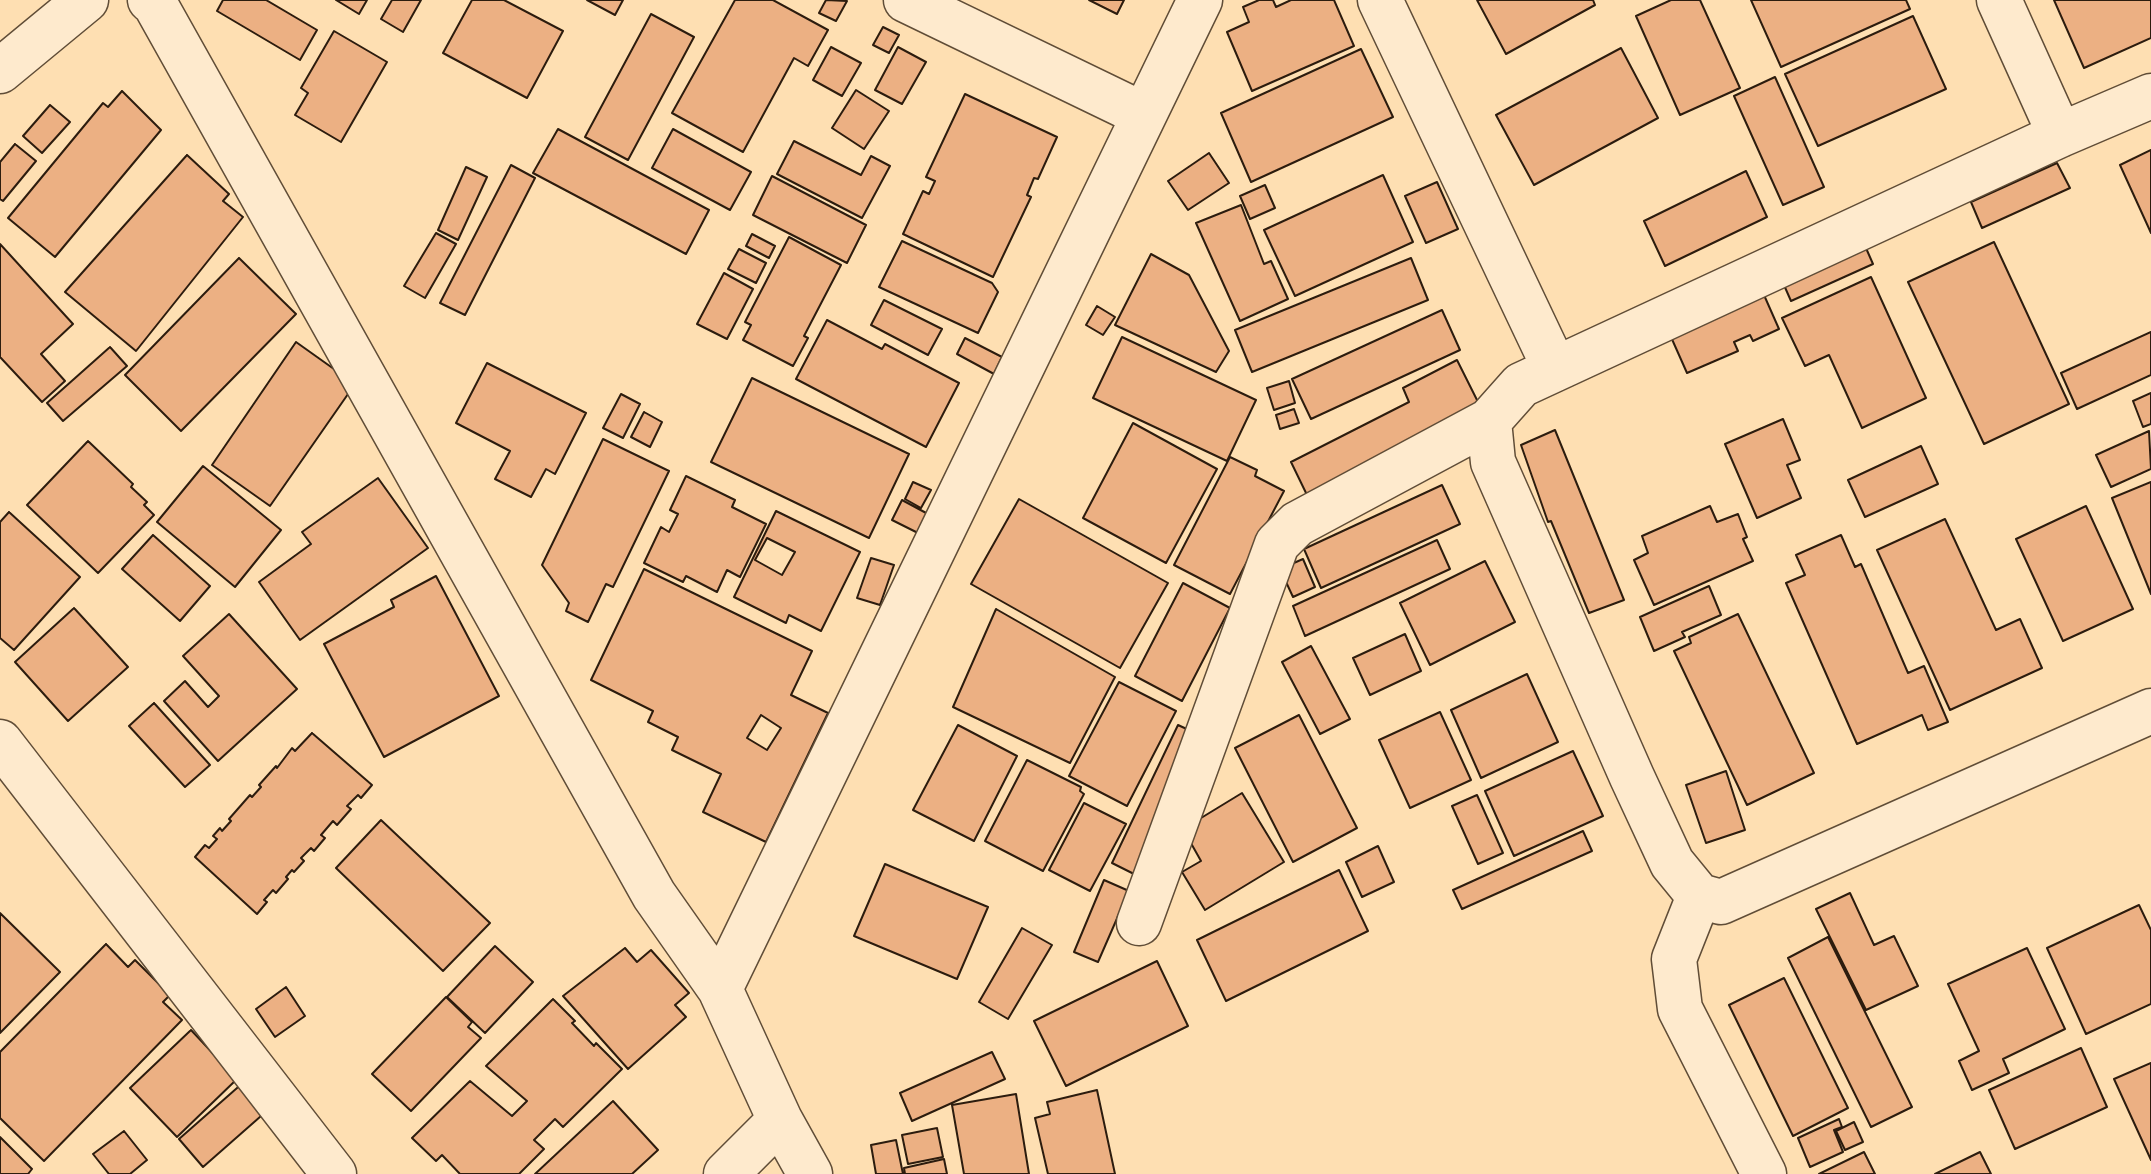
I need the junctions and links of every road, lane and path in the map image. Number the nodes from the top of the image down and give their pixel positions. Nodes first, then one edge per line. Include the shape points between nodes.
1 (86, 0) edge
2 (150, 0) edge
3 (906, 0) edge
4 (1200, 0) edge
5 (1380, 0) edge
6 (1999, 0) edge
7 (0, 71) edge
8 (2151, 96) edge
9 (1142, 114) junction
10 (2060, 135) junction
11 (1555, 369) junction
12 (1489, 421) junction
13 (2151, 711) edge
14 (0, 742) edge
15 (1699, 896) junction
16 (1139, 923) dead end
17 (720, 989) junction
18 (780, 1120) junction
19 (334, 1174) edge
20 (726, 1174) edge
21 (810, 1174) edge
22 (1764, 1174) edge

1 - 7 street
2 - 17 street via 654,895
3 - 9 street
4 - 9 street
5 - 11 street
6 - 10 street
8 - 10 street
9 - 17 street
10 - 11 street
11 - 12 street via 1521,385
12 - 15 street via 1493,462 1632,777 1672,863
12 - 16 street via 1297,524 1277,544
13 - 15 street via 1721,902
14 - 19 street
15 - 22 street via 1674,959 1680,1009
17 - 18 street
18 - 20 street
18 - 21 street

